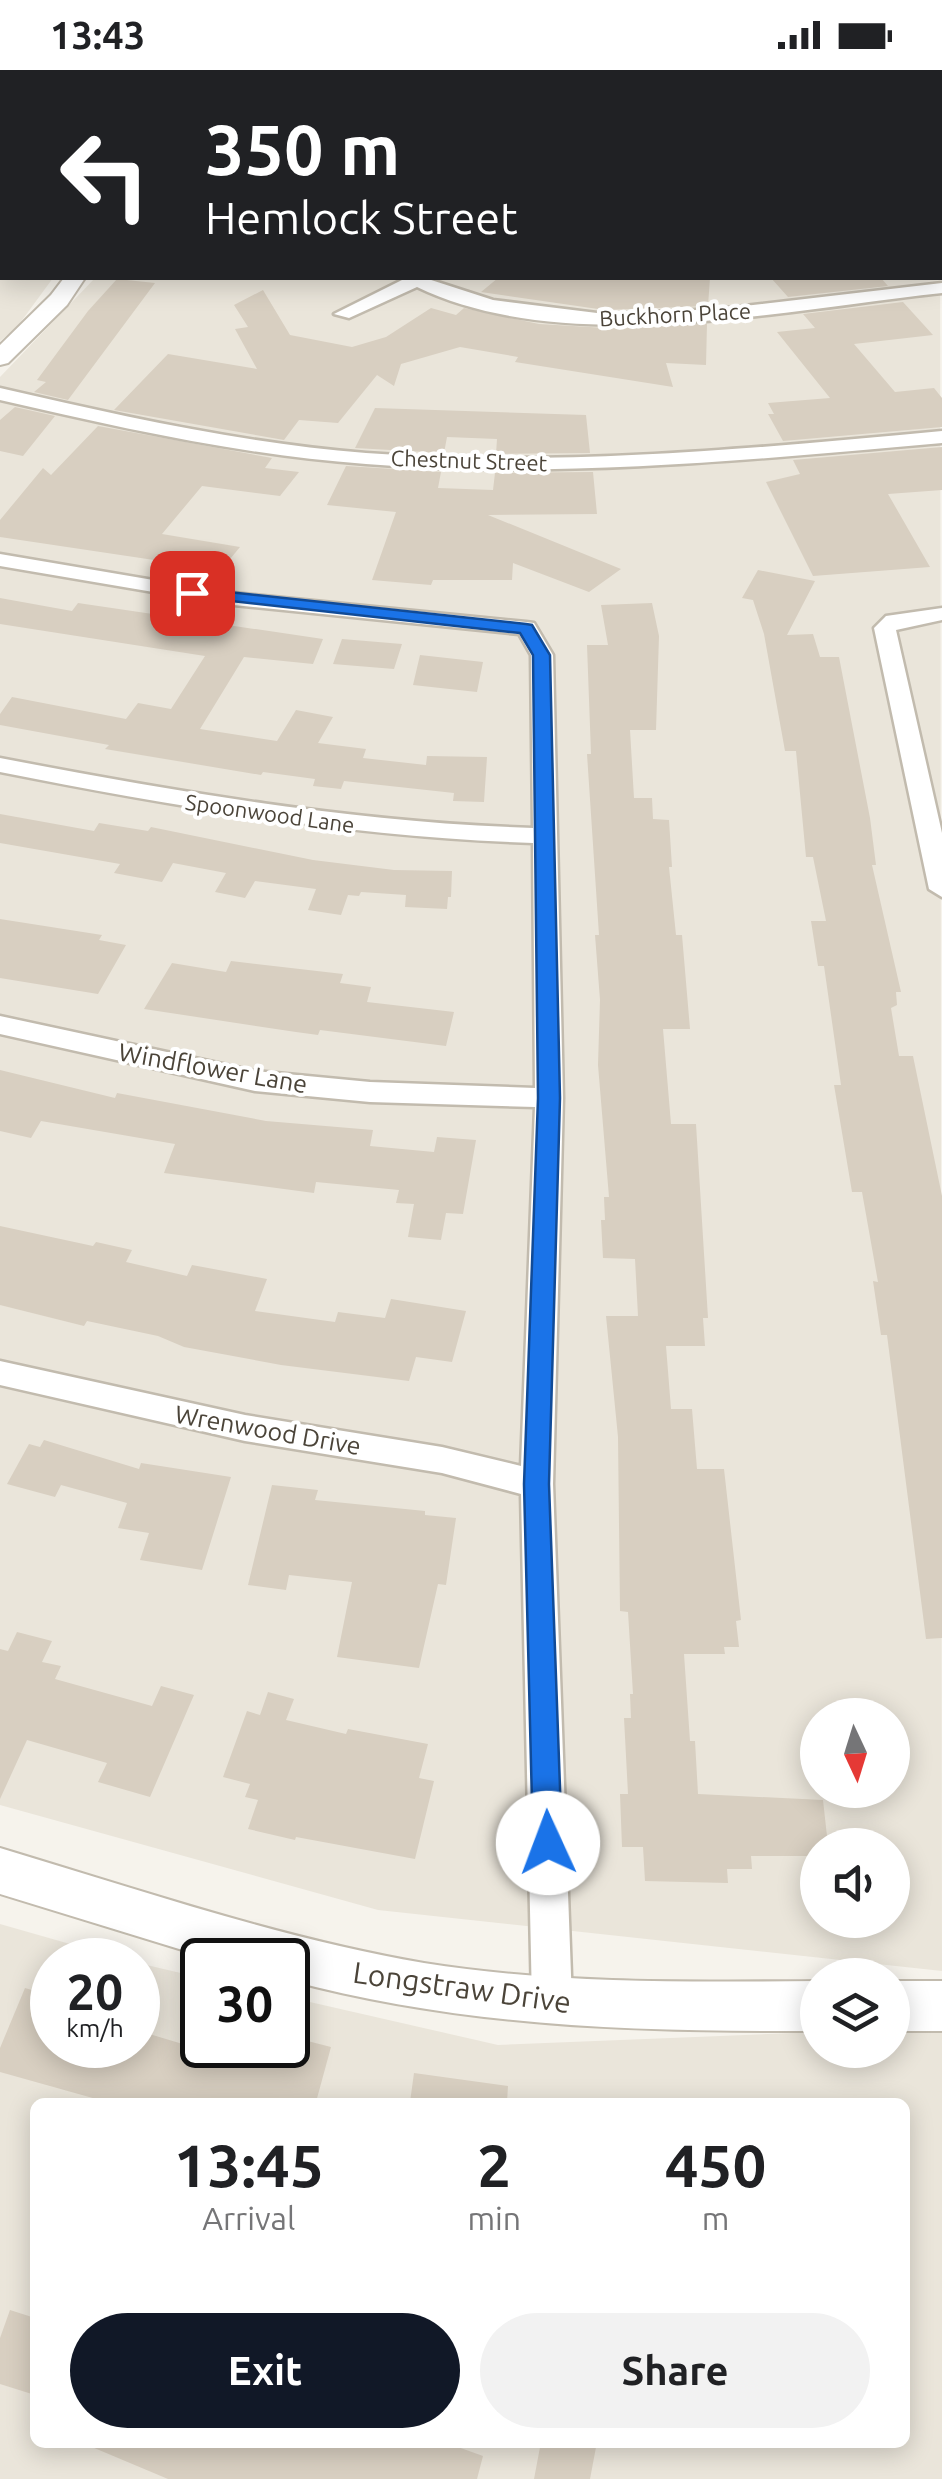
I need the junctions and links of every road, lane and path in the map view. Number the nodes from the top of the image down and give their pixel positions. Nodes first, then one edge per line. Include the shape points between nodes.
1 (73, 280) edge
2 (414, 280) edge
3 (418, 280) edge
4 (942, 288) edge
5 (343, 314) dead end
6 (0, 358) edge
7 (0, 394) edge
8 (942, 437) edge
9 (0, 560) edge
10 (942, 614) edge
11 (0, 766) edge
12 (544, 836) junction
13 (942, 889) edge
14 (0, 1025) edge
15 (549, 1098) junction
16 (0, 1373) edge
17 (536, 1484) junction
18 (0, 1871) edge
19 (552, 2002) junction
20 (800, 2006) edge
21 (910, 2006) edge
22 (942, 2006) edge

1 - 6 street
2 - 5 street
3 - 4 street, Buckhorn Place via 520,312 602,320 678,318
7 - 8 street, Chestnut Street via 152,430 286,450 534,464 671,461
9 - 12 street via 224,598 526,628 543,666
10 - 13 street via 885,628
11 - 12 street, Spoonwood Lane via 276,816 419,833
12 - 15 street
14 - 15 street, Windflower Lane via 254,1080
15 - 17 street
16 - 17 street, Wrenwood Drive
17 - 19 street
18 - 19 street, Longstraw Drive via 335,1969 426,1988
19 - 20 street, Longstraw Drive
21 - 22 street

